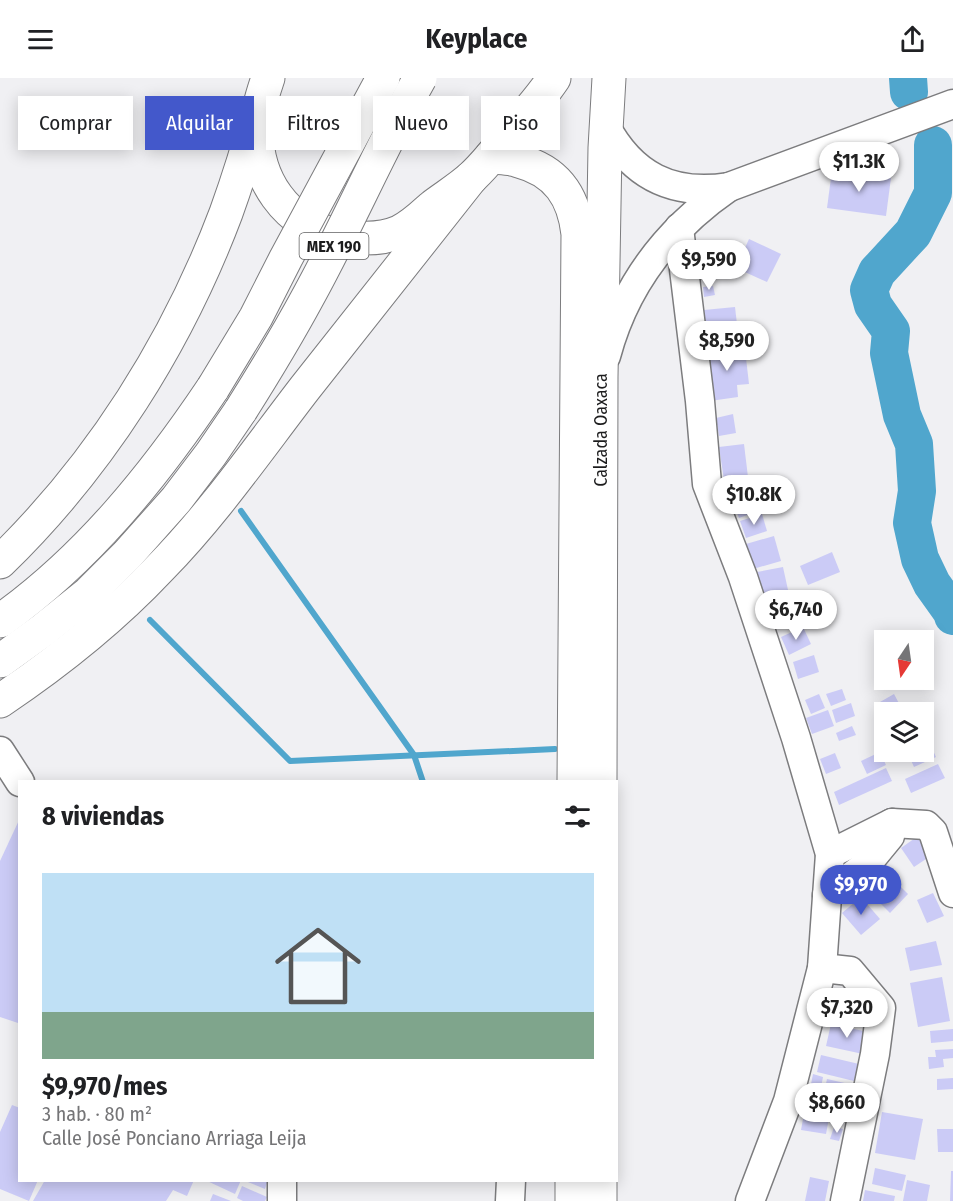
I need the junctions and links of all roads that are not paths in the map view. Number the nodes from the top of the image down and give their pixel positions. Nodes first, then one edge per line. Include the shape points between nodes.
1 (382, 78) edge
2 (420, 78) edge
3 (554, 78) edge
4 (609, 78) edge
5 (264, 91) edge
6 (953, 104) edge
7 (605, 125) junction
8 (481, 168) junction
9 (729, 187) junction
10 (679, 228) junction
11 (601, 377) junction
12 (0, 562) edge
13 (0, 621) edge
14 (0, 661) edge
15 (0, 701) edge
16 (0, 751) edge
17 (19, 780) edge
18 (574, 780) edge
19 (600, 780) edge
20 (892, 822) junction
21 (830, 854) junction
22 (953, 893) edge
23 (827, 895) junction
24 (822, 968) junction
25 (282, 1182) edge
26 (511, 1182) edge
27 (572, 1182) edge
28 (600, 1182) edge
29 (282, 1201) edge
30 (510, 1201) edge
31 (573, 1201) edge
32 (600, 1201) edge
33 (750, 1201) edge
34 (844, 1201) edge

1 - 13 main road, MEX 190, bridge via 256,317 180,437 123,509 66,567
2 - 14 main road, MEX 190, bridge via 310,294 212,454 176,500 88,594
3 - 8 main road
4 - 7 main road, Calzada Oaxaca
5 - 8 main road via 257,121 264,171 280,201 318,230 356,238 399,232
5 - 12 main road via 222,222 192,292 156,360 84,466
6 - 9 street
7 - 9 street via 621,151 657,180 693,189
7 - 11 main road, Calzada Oaxaca
8 - 15 main road via 190,535 99,627
8 - 18 main road, Calzada Oaxaca via 519,160 543,170 565,192 576,219
9 - 10 street
10 - 11 street via 631,293
10 - 21 street via 707,484 747,588
11 - 19 main road, Calzada Oaxaca
16 - 17 street
20 - 21 street
20 - 22 street via 926,825 933,832
20 - 23 street via 890,836 867,864
21 - 23 street
23 - 24 street
24 - 33 street via 789,1101
24 - 34 street via 850,971 881,1008
25 - 29 street
26 - 30 street
27 - 31 main road
28 - 32 main road

